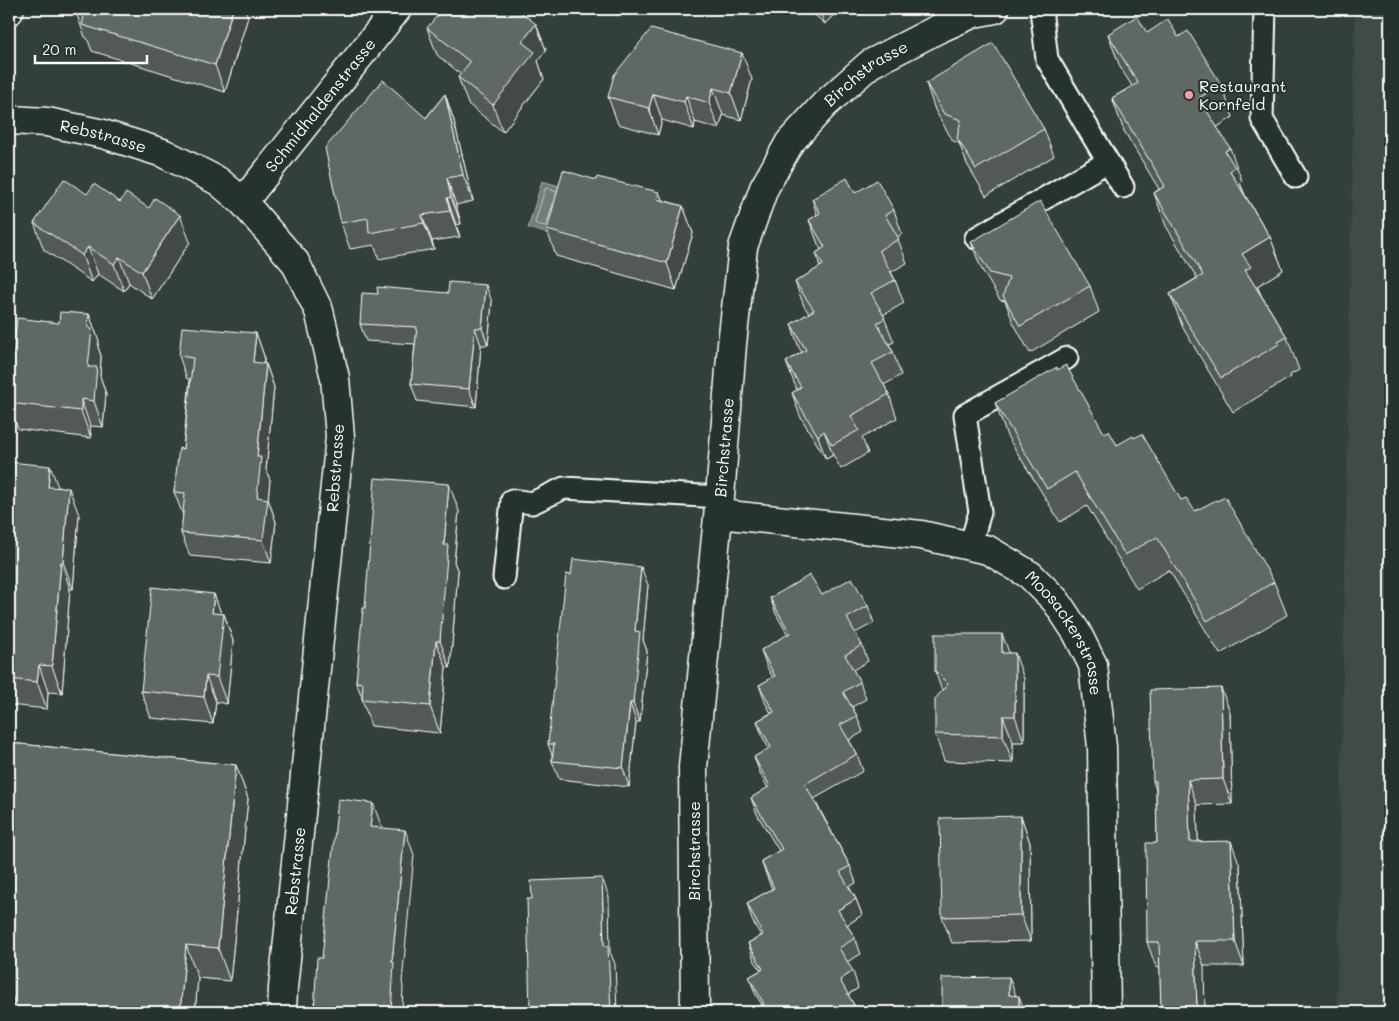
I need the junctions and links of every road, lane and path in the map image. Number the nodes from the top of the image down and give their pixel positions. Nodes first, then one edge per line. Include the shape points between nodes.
1 (397, 9) edge
2 (995, 9) edge
3 (1041, 9) edge
4 (1265, 9) edge
5 (9, 120) edge
6 (1107, 162) junction
7 (1296, 177) dead end
8 (1123, 187) dead end
9 (243, 202) junction
10 (976, 238) edge
11 (1067, 358) dead end
12 (720, 506) junction
13 (970, 546) junction
14 (504, 578) dead end
15 (282, 1012) edge
16 (695, 1012) edge
17 (1106, 1012) edge

1 - 9 street, Schmidhaldenstrasse
2 - 12 street, Birchstrasse via 974,13 870,64 825,104 785,149 764,188 743,248
3 - 6 lane via 1047,59
4 - 7 lane via 1262,119
5 - 9 street, Rebstrasse via 48,122 164,152 218,181
6 - 8 lane
6 - 10 lane
9 - 15 street, Rebstrasse via 294,262 319,310 335,378 340,437
11 - 13 lane via 965,415 980,512
12 - 13 street, Moosackerstrasse via 921,535
12 - 14 lane via 564,488 532,503 512,500
12 - 16 street, Birchstrasse via 693,767
13 - 17 street, Moosackerstrasse via 988,550 1030,575 1056,602 1077,632 1093,665 1102,747

